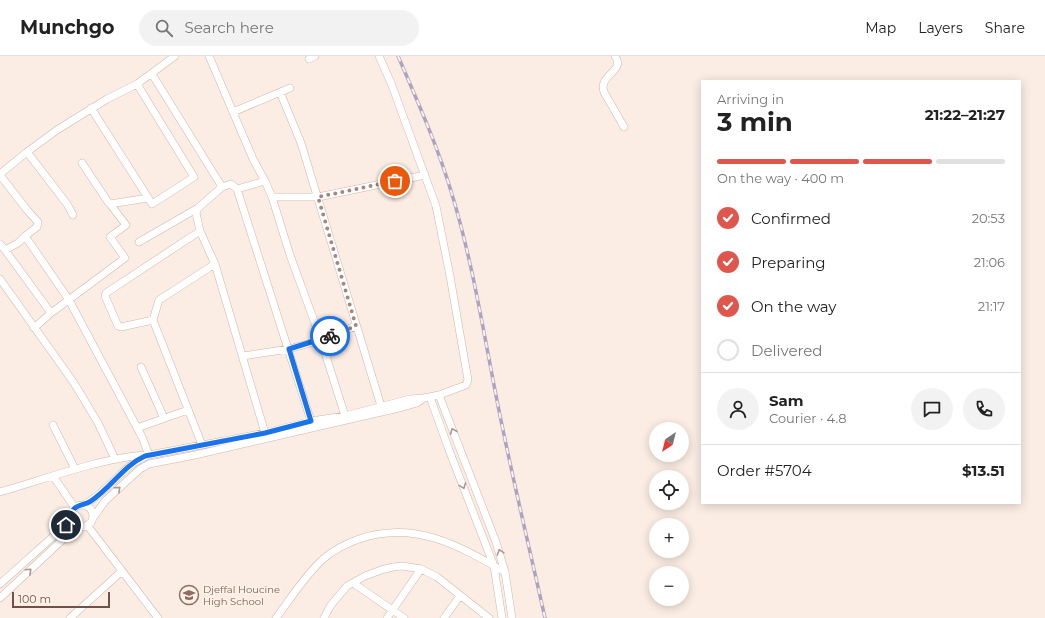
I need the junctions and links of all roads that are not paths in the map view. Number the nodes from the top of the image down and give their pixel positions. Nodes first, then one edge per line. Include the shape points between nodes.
1 (175, 56) edge
2 (209, 56) edge
3 (379, 56) edge
4 (615, 56) edge
5 (152, 74) junction
6 (137, 84) junction
7 (290, 88) dead end
8 (280, 92) junction
9 (91, 108) junction
10 (233, 112) junction
11 (624, 127) dead end
12 (27, 152) junction
13 (82, 163) dead end
14 (0, 174) edge
15 (425, 175) junction
16 (265, 182) junction
17 (222, 187) junction
18 (237, 188) junction
19 (272, 197) junction
20 (318, 197) junction
21 (148, 198) junction
22 (110, 204) junction
23 (198, 208) junction
24 (74, 215) dead end
25 (200, 231) junction
26 (25, 236) junction
27 (140, 242) dead end
28 (0, 244) edge
29 (6, 250) junction
30 (215, 264) junction
31 (0, 279) edge
32 (69, 300) junction
33 (52, 313) junction
34 (153, 320) junction
35 (356, 326) junction
36 (34, 328) junction
37 (321, 340) junction
38 (289, 349) junction
39 (243, 356) junction
40 (141, 367) dead end
41 (439, 395) junction
42 (427, 397) junction
43 (381, 406) junction
44 (188, 410) junction
45 (345, 416) junction
46 (164, 418) junction
47 (311, 421) junction
48 (53, 426) dead end
49 (137, 428) junction
50 (265, 433) junction
51 (202, 445) junction
52 (149, 455) junction
53 (115, 459) junction
54 (75, 469) junction
55 (53, 476) junction
56 (0, 492) edge
57 (83, 505) junction
58 (75, 508) junction
59 (71, 517) junction
60 (92, 518) junction
61 (87, 525) junction
62 (80, 526) junction
63 (494, 566) junction
64 (420, 569) junction
65 (122, 571) junction
66 (505, 572) junction
67 (353, 583) junction
68 (0, 584) edge
69 (460, 596) junction
70 (0, 598) edge
71 (392, 610) junction
72 (70, 618) edge
73 (158, 618) edge
74 (276, 618) edge
75 (324, 618) edge
76 (387, 618) edge
77 (404, 618) edge
78 (444, 618) edge
79 (489, 618) edge
80 (502, 618) edge
81 (512, 618) edge

1 - 5 street
2 - 10 street
3 - 15 street
4 - 11 street via 618,65 605,79 602,87
5 - 6 street
5 - 17 street
6 - 9 street
6 - 21 street via 194,177 152,204
7 - 8 street
8 - 10 street
8 - 20 street via 301,143
9 - 12 street
9 - 21 street
10 - 16 street
12 - 14 street
12 - 24 street
13 - 22 street
14 - 26 street via 38,222 37,227
15 - 20 street
15 - 41 street via 436,206 468,380 465,386
16 - 18 street
16 - 19 street
17 - 18 street via 231,184
17 - 23 street
18 - 38 street
19 - 20 street
19 - 37 street via 290,256
20 - 35 street
21 - 22 street
22 - 32 street via 126,225 110,237 125,258
23 - 25 street via 196,213
23 - 27 street
25 - 30 street
25 - 34 street via 106,293 105,296 120,327
26 - 29 street
26 - 32 street
28 - 29 street
29 - 33 street
30 - 34 street via 159,300
30 - 39 street
31 - 36 street
32 - 33 street
32 - 49 street
33 - 36 street
34 - 44 street
35 - 37 street
35 - 43 street
36 - 53 street via 74,383 98,423
37 - 38 street
37 - 45 street
38 - 39 street
38 - 47 street
39 - 50 street
40 - 46 street
41 - 42 street
66 -> 41 street via 491,526
42 - 43 street via 410,398
60 -> 42 street via 99,506 149,464 403,407
42 -> 63 street
43 - 45 street
44 - 46 street
44 - 51 street
45 - 47 street
46 - 49 street
47 - 50 street
48 - 54 street
49 - 52 street
50 - 51 street
51 - 52 street
52 - 53 street
52 - 57 street via 134,462 96,497
53 - 54 street
54 - 55 street
55 - 56 street
55 - 58 street
57 - 58 street
57 - 60 street via 90,510
58 - 59 street
59 - 62 street via 74,523
59 - 68 street via 66,525
60 - 61 street
61 - 62 street
61 - 65 street
70 -> 62 street
63 - 66 street
63 - 74 street via 464,549 439,539 411,533 374,534 337,549 322,560 301,583
63 - 80 street
64 - 67 street via 393,567 365,576
64 - 69 street via 437,577
64 - 71 street
65 - 72 street
65 - 73 street
66 - 81 street
67 - 71 street
67 - 75 street via 342,592
69 - 78 street
69 - 79 street
71 - 76 street
71 - 77 street

